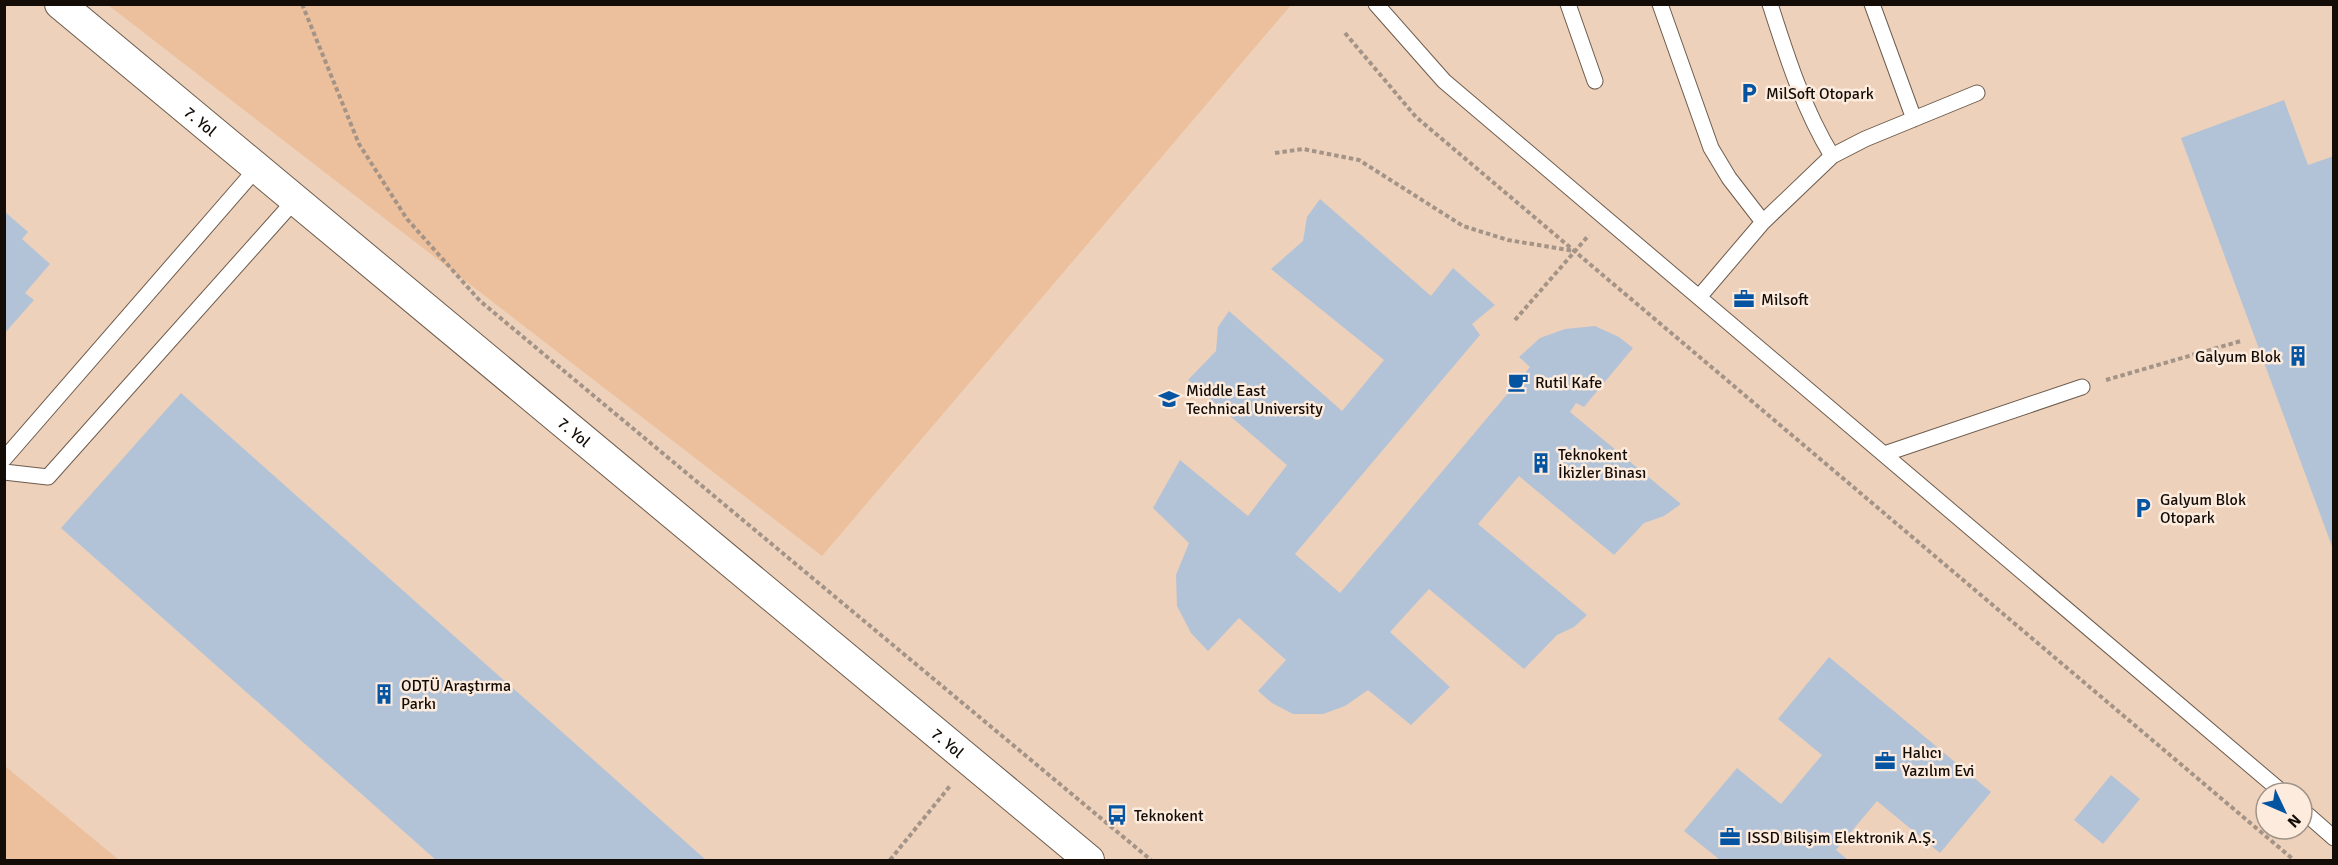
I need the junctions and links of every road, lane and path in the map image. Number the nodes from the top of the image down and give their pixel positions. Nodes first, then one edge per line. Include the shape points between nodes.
1 (60, 4) edge
2 (302, 4) edge
3 (1376, 4) edge
4 (1568, 4) edge
5 (1660, 4) edge
6 (1770, 4) edge
7 (1872, 4) edge
8 (1345, 33) dead end
9 (1596, 81) dead end
10 (1977, 93) dead end
11 (1914, 119) junction
12 (1275, 153) dead end
13 (1832, 156) junction
14 (257, 168) junction
15 (295, 200) junction
16 (1605, 216) junction
17 (1763, 222) junction
18 (1574, 251) junction
19 (1700, 296) junction
20 (1515, 320) dead end
21 (2241, 341) dead end
22 (2082, 387) joint
23 (1884, 454) junction
24 (4, 459) edge
25 (4, 472) edge
26 (970, 762) junction
27 (2269, 781) edge
28 (2314, 820) edge
29 (2334, 838) edge
30 (890, 861) edge
31 (1089, 861) edge
32 (1151, 861) edge
33 (2294, 861) edge

1 - 14 street, 7. Yol
2 - 32 path via 358,144 407,219 480,301
3 - 16 lane via 1444,81
4 - 9 lane
5 - 17 lane via 1712,148 1729,178
6 - 13 lane via 1799,92
7 - 11 lane
8 - 18 path via 1416,117
10 - 11 lane
11 - 13 lane
12 - 18 path via 1303,148 1359,160 1462,226 1508,240
13 - 17 lane
14 - 15 street, 7. Yol
14 - 24 lane
15 - 25 lane via 48,477
15 - 26 street, 7. Yol
16 - 18 path
16 - 19 lane
17 - 19 lane
18 - 20 path
18 - 33 path
19 - 23 lane
21 - 22 path
22 - 23 lane
23 - 27 lane
26 - 30 path
26 - 31 street, 7. Yol
28 - 29 lane

